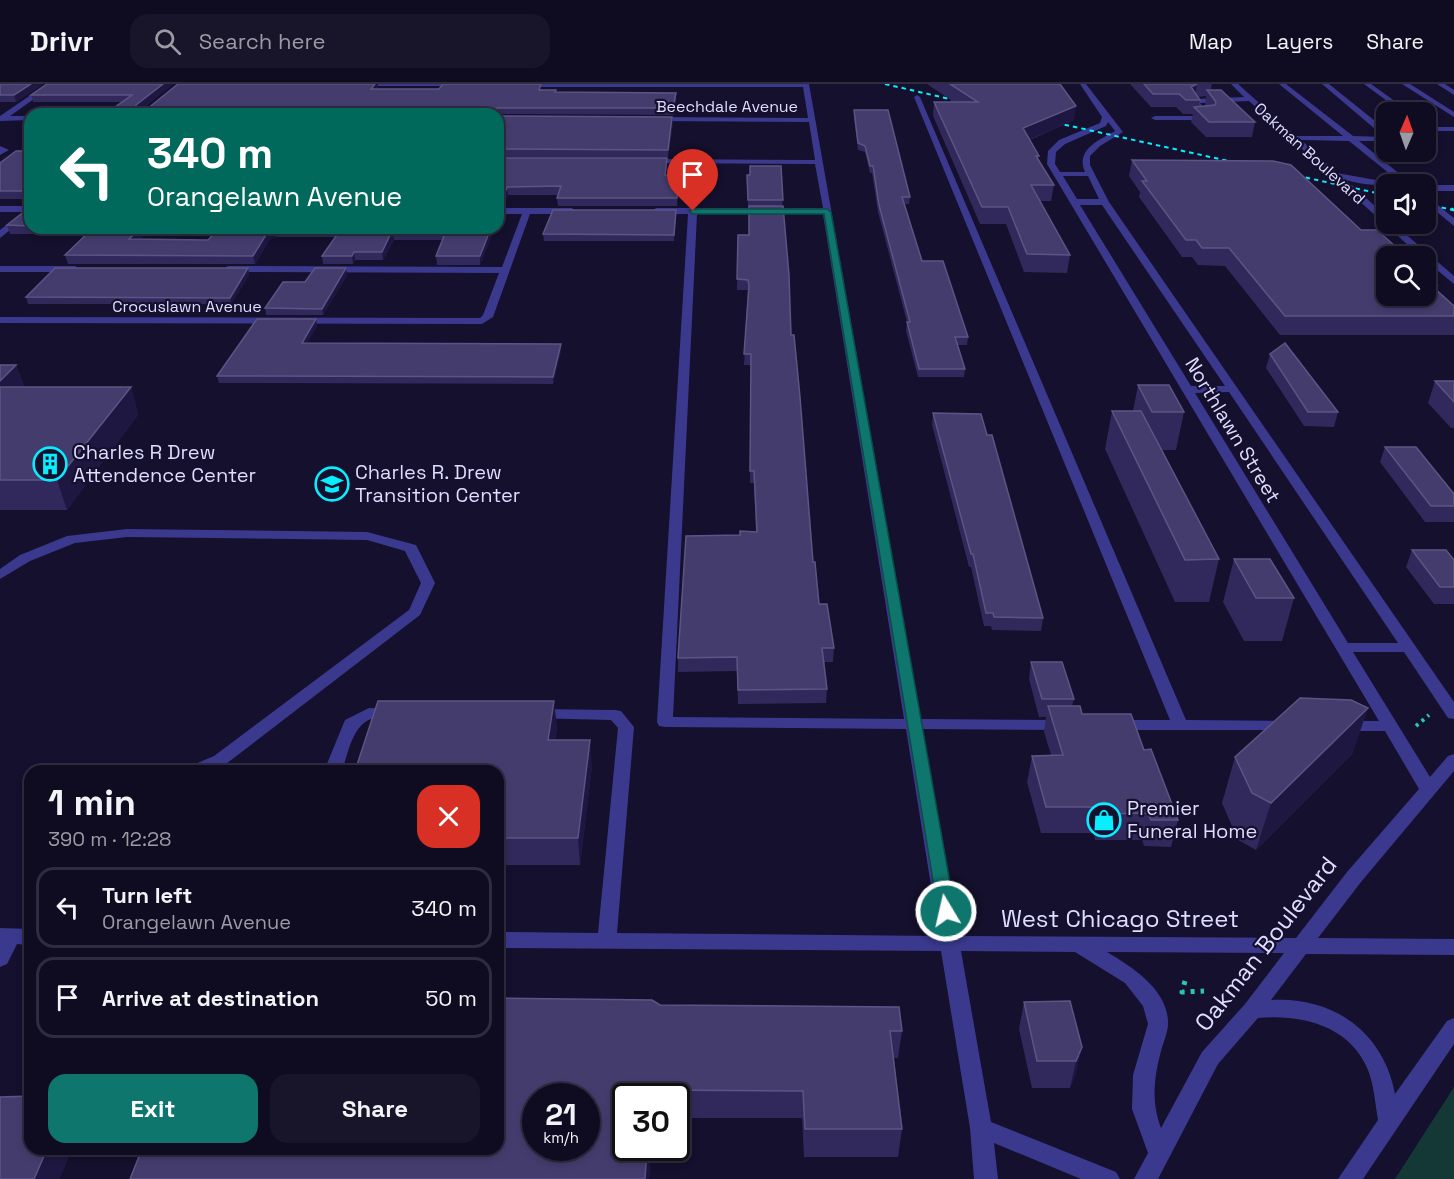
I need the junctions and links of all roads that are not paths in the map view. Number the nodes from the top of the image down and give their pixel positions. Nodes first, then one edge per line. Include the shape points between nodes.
1 (52, 84) edge
2 (343, 84) edge
3 (474, 84) edge
4 (509, 84) edge
5 (1083, 84) edge
6 (1234, 84) edge
7 (1282, 84) edge
8 (1325, 84) edge
9 (1367, 84) edge
10 (1405, 84) edge
11 (1440, 84) edge
12 (806, 85) edge
13 (1454, 93) edge
14 (917, 97) dead end
15 (1250, 99) junction
16 (1392, 102) edge
17 (4, 103) edge
18 (23, 103) junction
19 (1104, 111) junction
20 (1454, 115) edge
21 (1, 118) edge
22 (24, 118) edge
23 (1155, 118) dead end
24 (649, 119) edge
25 (812, 120) junction
26 (1376, 122) edge
27 (1436, 128) edge
28 (1454, 129) edge
29 (1292, 138) junction
30 (1350, 138) junction
31 (1376, 138) edge
32 (1071, 139) junction
33 (1097, 144) junction
34 (0, 148) edge
35 (0, 153) edge
36 (641, 161) edge
37 (819, 162) junction
38 (1331, 173) junction
39 (1057, 174) junction
40 (1090, 174) junction
41 (1394, 174) edge
42 (1376, 181) edge
43 (1436, 188) edge
44 (1454, 188) edge
45 (1072, 202) junction
46 (1105, 202) junction
47 (1436, 207) edge
48 (0, 209) edge
49 (24, 210) edge
50 (504, 211) edge
51 (527, 211) junction
52 (586, 211) edge
53 (645, 211) edge
54 (693, 211) junction
55 (1376, 211) edge
56 (827, 212) junction
57 (24, 215) edge
58 (1436, 217) edge
59 (1453, 222) edge
60 (1402, 234) edge
61 (0, 235) edge
62 (0, 269) edge
63 (82, 269) edge
64 (211, 269) edge
65 (505, 270) junction
66 (1454, 281) edge
67 (0, 320) edge
68 (1233, 389) junction
69 (1186, 390) junction
70 (0, 575) edge
71 (1408, 647) junction
72 (1343, 648) junction
73 (416, 713) edge
74 (521, 714) edge
75 (1454, 714) edge
76 (914, 724) junction
77 (1076, 725) edge
78 (1099, 725) edge
79 (1180, 725) junction
80 (1390, 726) junction
81 (1454, 760) edge
82 (208, 765) edge
83 (335, 765) edge
84 (1428, 789) junction
85 (14, 936) edge
86 (504, 940) edge
87 (607, 941) junction
88 (952, 943) junction
89 (1080, 945) junction
90 (1300, 946) junction
91 (1454, 947) edge
92 (0, 959) edge
93 (1252, 1010) junction
94 (1454, 1027) edge
95 (1389, 1121) junction
96 (981, 1128) junction
97 (1159, 1154) junction
98 (986, 1179) edge
99 (1108, 1179) edge
100 (1146, 1179) edge
101 (1350, 1179) edge

1 - 18 street
2 - 3 street
4 - 12 street
5 - 19 street
6 - 15 street, Oakman Boulevard
7 - 30 street, Oakman Boulevard
8 - 26 street
9 - 16 street
10 - 20 street
11 - 13 street
12 - 25 street
14 - 79 street
15 - 23 street via 1195,101 1207,118
15 - 29 street, Oakman Boulevard
17 - 18 street
18 - 21 street
19 - 32 street, Northlawn Street via 1101,127
19 - 33 street via 1119,132
21 - 22 street
24 - 25 street, Beechdale Avenue
25 - 37 street
27 - 28 street
29 - 30 street
29 - 38 street, Oakman Boulevard
30 - 31 street
30 - 41 street, Oakman Boulevard
32 - 33 street
32 - 39 street, Northlawn Street via 1062,142 1051,155
33 - 40 street via 1086,156
34 - 35 street via 5,150
36 - 37 street
37 - 56 street
38 - 42 street
38 - 55 street, Oakman Boulevard
39 - 40 street
39 - 45 street, Northlawn Street
40 - 46 street, Northlawn Street
43 - 44 street
45 - 46 street
45 - 69 street, Northlawn Street
46 - 68 street, Northlawn Street
47 - 59 street
48 - 49 street
50 - 51 street
51 - 52 street
51 - 65 street
53 - 54 street
54 - 56 street
54 - 76 street via 665,722
56 - 76 street
57 - 61 street
58 - 59 street
60 - 66 street, Oakman Boulevard
62 - 63 street
64 - 65 street
65 - 67 street, Crocuslawn Avenue via 488,317 482,321
68 - 69 street
68 - 71 street, Northlawn Street
69 - 72 street, Northlawn Street
70 - 82 street via 25,558 72,539 127,533 367,536 411,548 428,583 414,612 220,760
71 - 72 street
71 - 75 street, Northlawn Street
72 - 80 street, Northlawn Street
73 - 83 street via 369,713 351,724
74 - 87 street via 615,715 626,727
76 - 77 street
76 - 88 street
78 - 79 street
79 - 80 street
80 - 84 street, Northlawn Street
81 - 84 street, Oakman Boulevard
84 - 90 street, Oakman Boulevard
85 - 92 street
86 - 87 street, West Chicago Street
87 - 88 street, West Chicago Street
88 - 89 street, West Chicago Street
88 - 96 street
89 - 90 street, West Chicago Street
89 - 97 street via 1132,977 1155,1009 1158,1023 1144,1075 1143,1109
90 - 91 street, West Chicago Street
90 - 93 street, Oakman Boulevard
93 - 95 street via 1305,1011 1339,1023 1359,1038 1379,1072
93 - 97 street, Oakman Boulevard via 1210,1059
94 - 95 street
95 - 101 street
96 - 98 street
96 - 99 street
97 - 100 street, Oakman Boulevard

